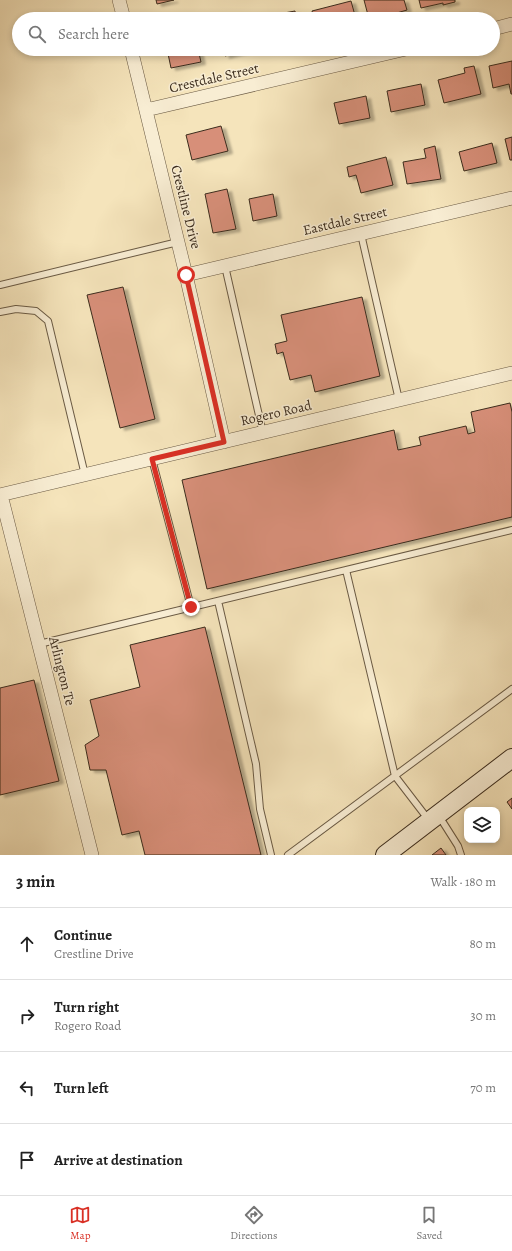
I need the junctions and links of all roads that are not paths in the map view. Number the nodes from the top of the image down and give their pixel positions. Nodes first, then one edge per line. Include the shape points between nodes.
1 (119, 0) edge
2 (122, 12) edge
3 (512, 24) edge
4 (500, 27) edge
5 (133, 56) edge
6 (376, 56) edge
7 (146, 110) junction
8 (512, 198) edge
9 (360, 234) junction
10 (178, 242) junction
11 (225, 266) junction
12 (186, 275) junction
13 (0, 285) edge
14 (0, 312) edge
15 (512, 373) edge
16 (399, 400) junction
17 (263, 433) junction
18 (224, 442) junction
19 (152, 459) junction
20 (85, 475) junction
21 (0, 495) edge
22 (512, 530) edge
23 (346, 570) junction
24 (218, 601) junction
25 (191, 607) junction
26 (38, 644) junction
27 (512, 690) edge
28 (512, 758) edge
29 (395, 776) junction
30 (434, 818) junction
31 (394, 851) edge
32 (92, 855) edge
33 (271, 855) edge
34 (288, 855) edge
35 (460, 855) edge

1 - 2 street
3 - 4 street
5 - 7 street, Crestline Drive
6 - 7 street, Crestdale Street
7 - 10 street, Crestline Drive
8 - 9 street, Eastdale Street
9 - 11 street, Eastdale Street
9 - 16 lane
10 - 12 street, Crestline Drive
10 - 13 lane
11 - 12 street, Eastdale Street
11 - 17 lane
12 - 18 street, Crestline Drive
14 - 20 lane via 16,308 36,311 48,321
15 - 16 street, Rogero Road
16 - 17 street, Rogero Road
17 - 18 street, Rogero Road
18 - 19 street, Rogero Road
19 - 20 street, Rogero Road
19 - 25 lane
20 - 21 street, Rogero Road
21 - 26 street, Arlington Te
22 - 23 lane
23 - 24 lane
23 - 29 lane
24 - 25 lane
24 - 33 lane via 256,764 260,809
25 - 26 lane
26 - 32 street, Arlington Te
27 - 29 lane
28 - 30 main road
29 - 30 lane
29 - 34 lane
30 - 31 main road
30 - 35 lane via 458,846

